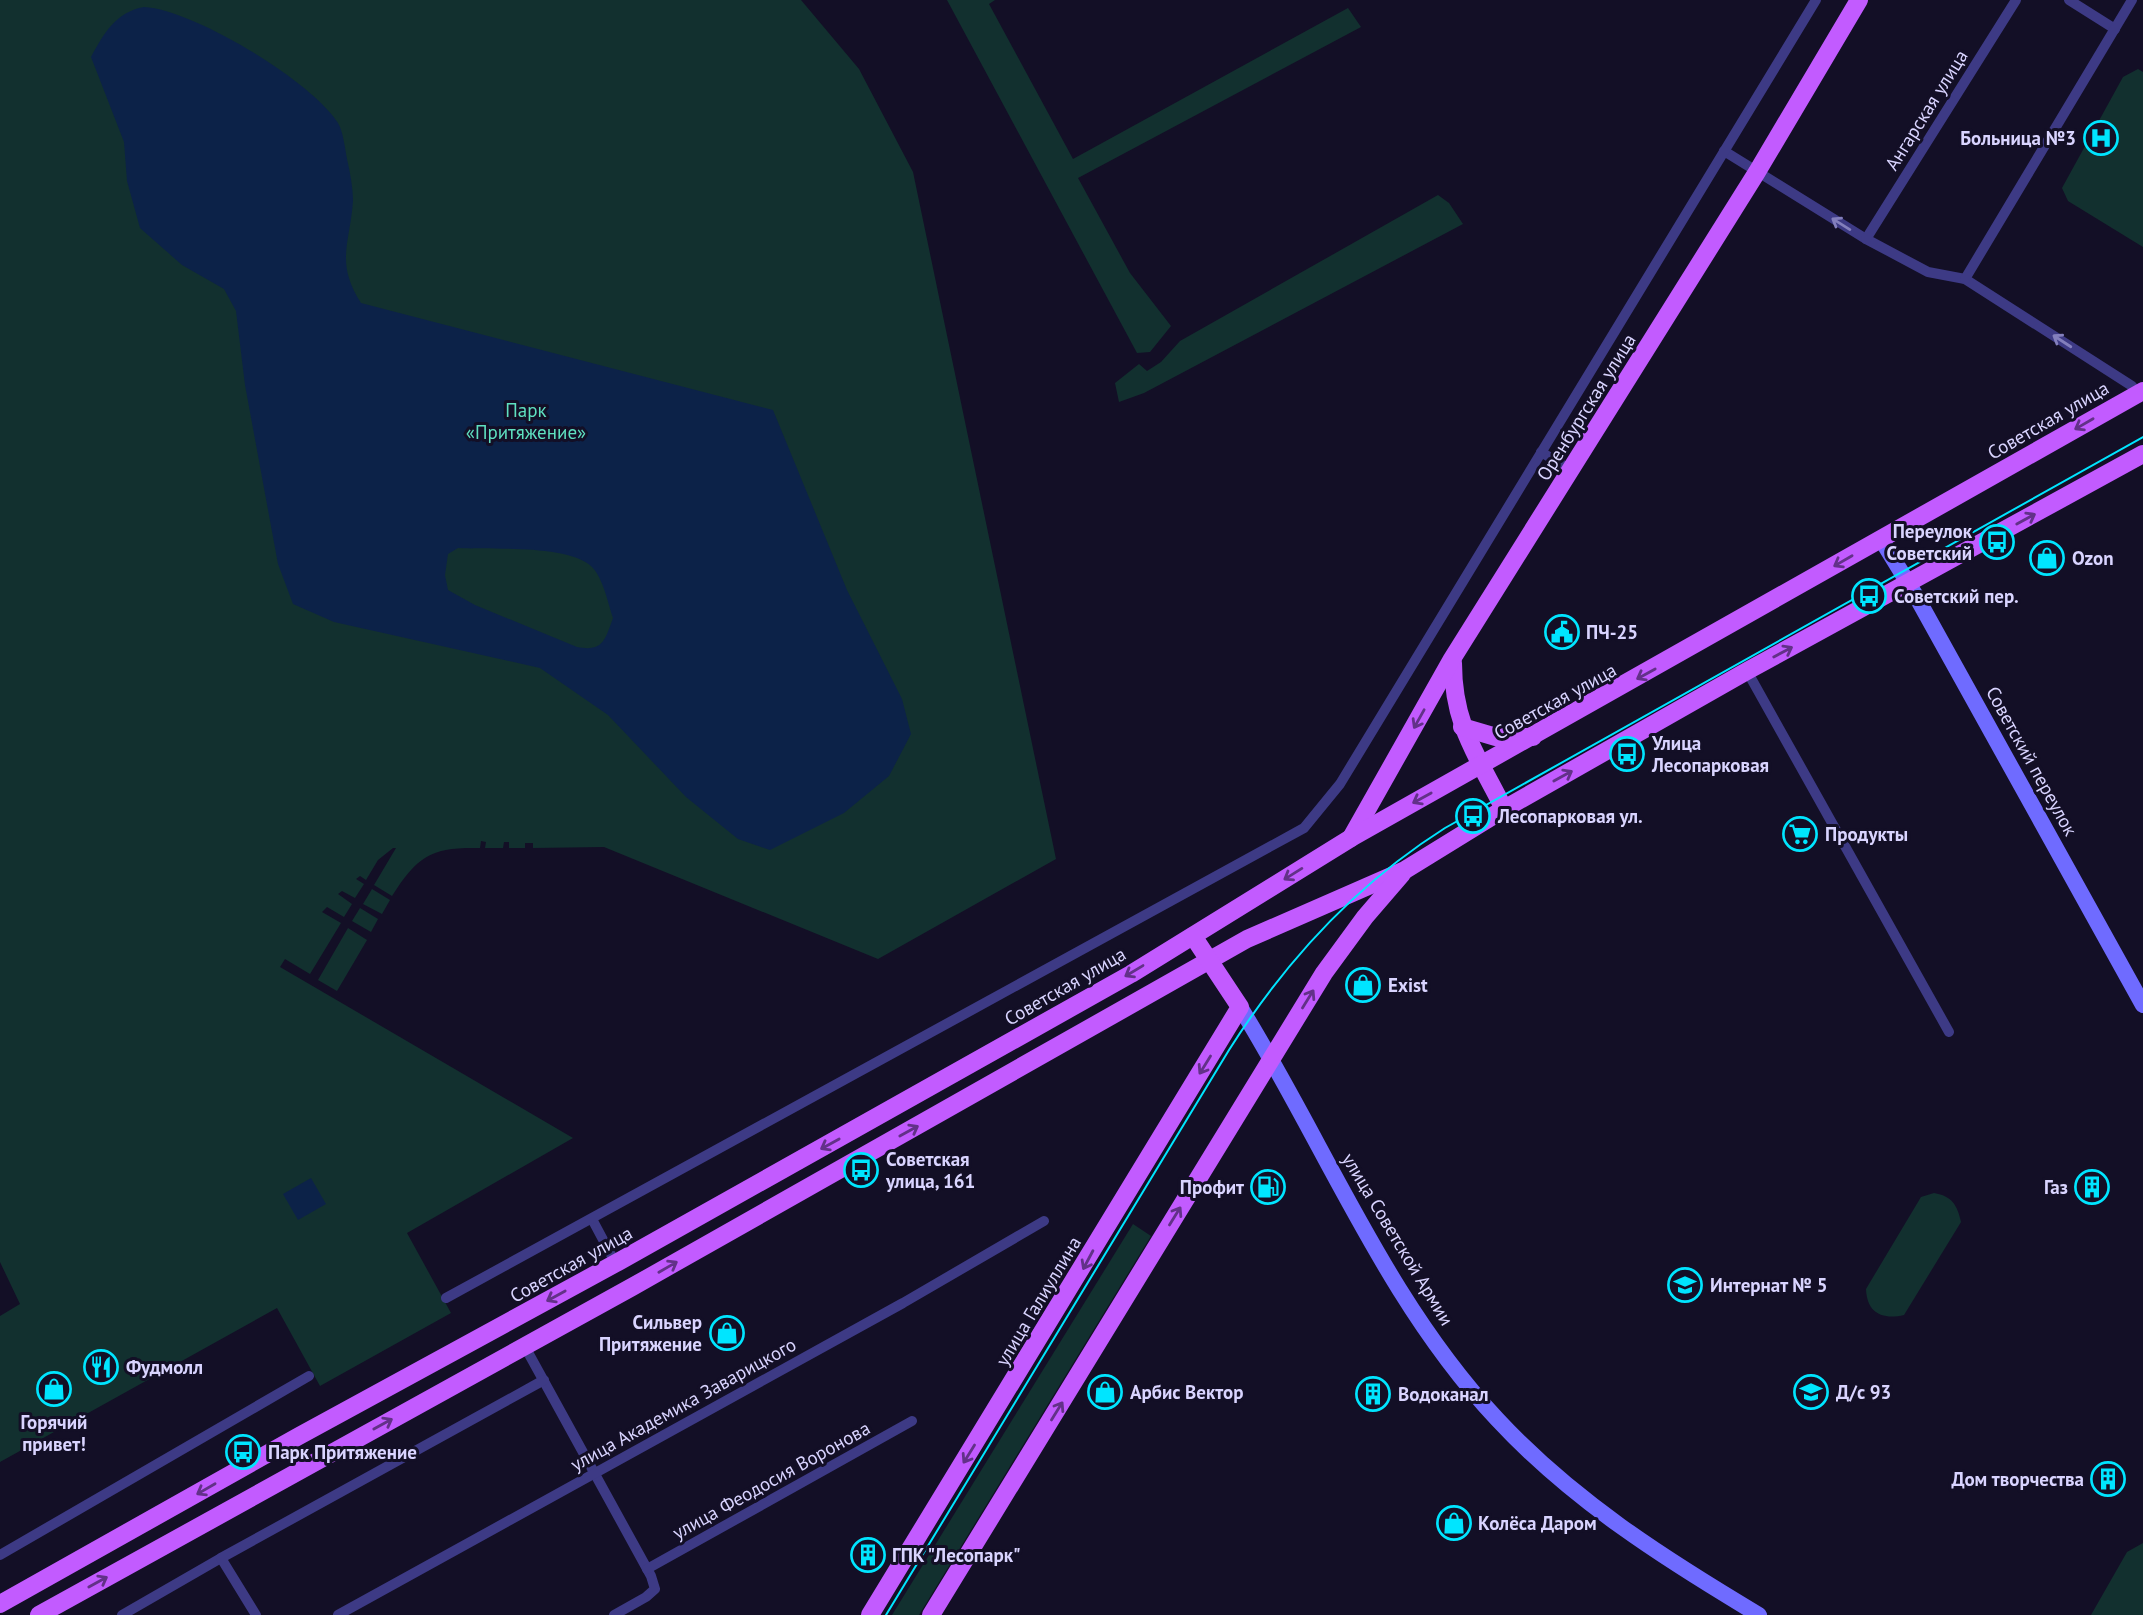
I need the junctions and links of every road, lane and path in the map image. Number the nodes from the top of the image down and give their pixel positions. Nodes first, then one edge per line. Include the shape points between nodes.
1 (1816, 0) edge
2 (1859, 0) edge
3 (2016, 0) edge
4 (2069, 0) edge
5 (2132, 0) edge
6 (2115, 29) junction
7 (1724, 151) junction
8 (1757, 172) junction
9 (1866, 239) junction
10 (1965, 279) junction
11 (2140, 392) edge
12 (1541, 452) junction
13 (2143, 454) edge
14 (1572, 470) junction
15 (1881, 539) junction
16 (1909, 584) junction
17 (1452, 659) junction
18 (1747, 671) junction
19 (1462, 727) junction
20 (1533, 737) junction
21 (1482, 765) junction
22 (1504, 809) junction
23 (1351, 838) junction
24 (1405, 870) junction
25 (1192, 936) junction
26 (1209, 962) junction
27 (2143, 1005) edge
28 (1240, 1007) junction
29 (1949, 1032) dead end
30 (1271, 1057) junction
31 (592, 1219) junction
32 (1044, 1221) dead end
33 (616, 1264) junction
34 (630, 1289) junction
35 (446, 1298) dead end
36 (524, 1345) junction
37 (309, 1376) dead end
38 (544, 1380) junction
39 (912, 1421) dead end
40 (594, 1472) junction
41 (0, 1555) edge
42 (221, 1558) junction
43 (647, 1569) junction
44 (0, 1605) edge
45 (5, 1615) edge
46 (39, 1615) edge
47 (122, 1615) edge
48 (256, 1615) edge
49 (338, 1615) edge
50 (614, 1615) edge
51 (870, 1615) edge
52 (931, 1615) edge
53 (1759, 1615) edge

1 - 7 street
2 - 8 main road, Оренбургская улица
3 - 9 street, Ангарская улица
4 - 6 street
5 - 6 street
6 - 10 street
7 - 8 street
7 - 12 street
9 -> 8 street
8 - 14 main road, Оренбургская улица
9 - 10 street via 1928,272
11 -> 10 street
11 -> 15 main road, Советская улица
12 - 14 street
12 - 31 street via 1340,784 1304,828
16 -> 13 main road
14 - 17 main road, Оренбургская улица
15 - 16 main road, Советский переулок
15 -> 20 main road, Советская улица
18 -> 16 main road
16 - 27 main road, Советский переулок
17 - 19 main road via 1453,697
17 -> 23 main road, Оренбургская улица
22 -> 18 main road
18 - 29 street
19 - 20 main road via 1496,737
19 - 21 main road
20 - 21 main road, Советская улица
21 - 22 main road
21 -> 23 main road, Советская улица
22 - 24 main road
23 -> 25 main road, Советская улица
24 - 26 main road via 1247,939
30 -> 24 main road via 1324,973
25 - 26 main road, улица Советской Армии
25 -> 33 main road, Советская улица
26 - 28 main road, улица Советской Армии
34 -> 26 main road
28 - 30 main road, улица Советской Армии
28 -> 51 main road, улица Галиуллина
52 -> 30 main road
30 - 53 main road, улица Советской Армии via 1402,1292 1497,1420 1637,1540
31 - 33 street
31 - 35 street
32 - 40 street, улица Академика Заварицкого
33 - 34 main road
33 -> 44 main road, Советская улица
34 - 36 main road
36 - 38 street
46 -> 36 main road
37 - 41 street
38 - 40 street
38 - 42 street
39 - 43 street, улица Феодосия Воронова
40 - 43 street
40 - 49 street, улица Академика Заварицкого
42 - 47 street
42 - 48 street
43 - 50 street via 655,1588
44 - 45 main road

